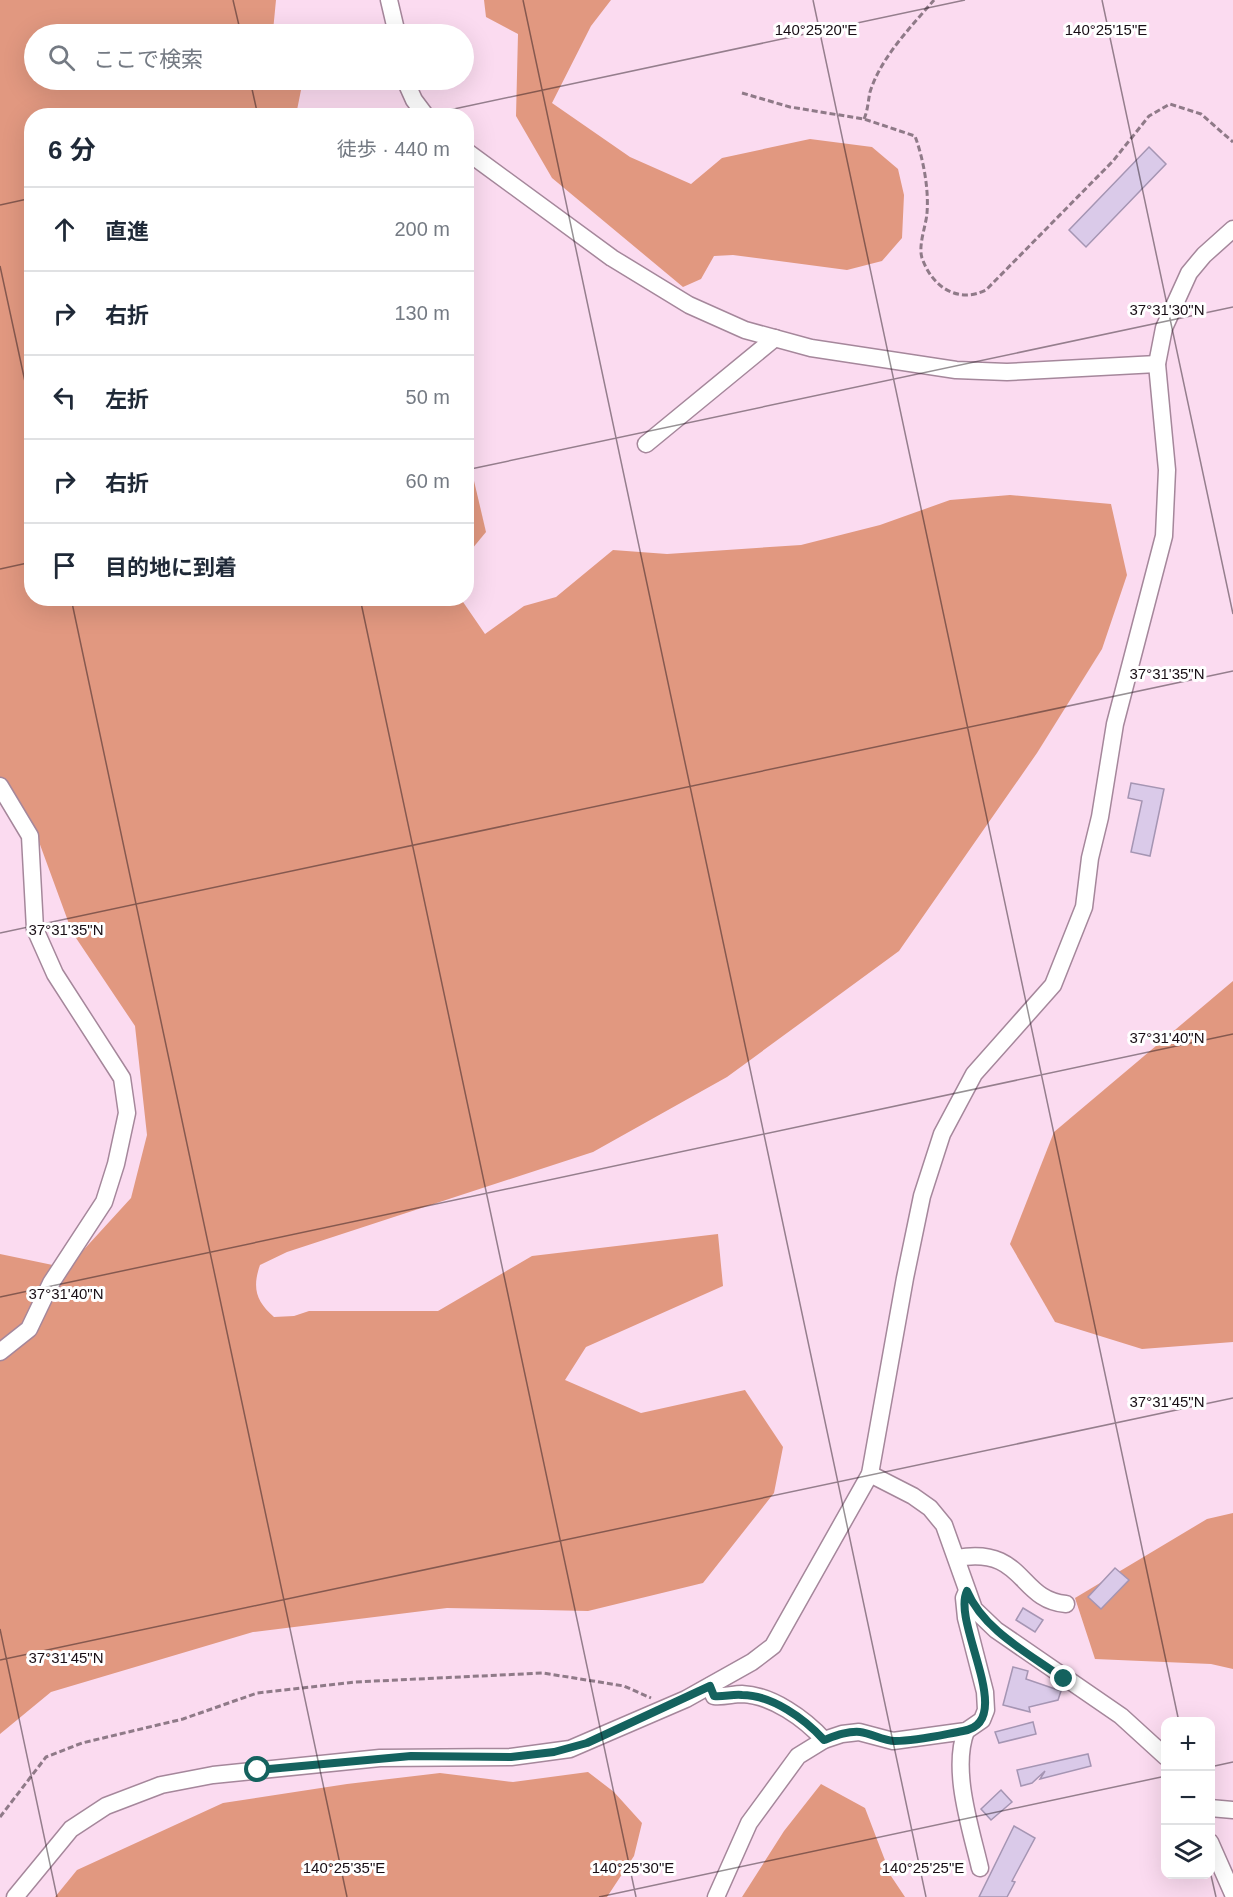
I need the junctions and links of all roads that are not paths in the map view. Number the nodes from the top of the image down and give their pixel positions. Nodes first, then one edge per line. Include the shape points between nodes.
1 (389, 0) edge
2 (395, 24) edge
3 (410, 90) edge
4 (420, 108) edge
5 (474, 157) edge
6 (1233, 229) edge
7 (775, 338) junction
8 (1157, 364) junction
9 (646, 444) dead end
10 (0, 786) edge
11 (0, 1352) edge
12 (870, 1474) junction
13 (957, 1558) junction
14 (967, 1591) junction
15 (1066, 1604) dead end
16 (710, 1686) junction
17 (966, 1731) junction
18 (824, 1740) junction
19 (1161, 1752) edge
20 (1215, 1808) edge
21 (1233, 1810) edge
22 (1215, 1853) edge
23 (980, 1868) dead end
24 (1233, 1894) edge
25 (15, 1897) edge
26 (716, 1897) edge

1 - 2 street
3 - 4 street
5 - 7 street via 612,258 688,305 745,330
6 - 8 street via 1190,273 1164,328
7 - 8 street via 811,348 956,370 1008,372
7 - 9 street
8 - 12 street via 1167,470 1164,536 1115,724 1084,907 1053,985 974,1074 942,1134 922,1196
10 - 11 street via 30,836 35,929 55,974 122,1078 127,1113 104,1202 51,1283 29,1329
12 - 13 street via 930,1508 944,1525
12 - 16 street via 772,1646
13 - 14 street
13 - 15 street via 972,1555 999,1559 1046,1600
14 - 17 street via 966,1618 986,1710 982,1720
14 - 19 street via 974,1609 996,1630 1121,1716
16 - 18 street via 714,1696 744,1694 771,1701
16 - 25 street via 587,1743 554,1752 511,1757 380,1758 213,1775 161,1785 106,1806 71,1829
17 - 18 street via 893,1741 860,1732
17 - 23 street via 960,1752 964,1798
18 - 26 street via 798,1756 749,1823
20 - 21 street
22 - 24 street

